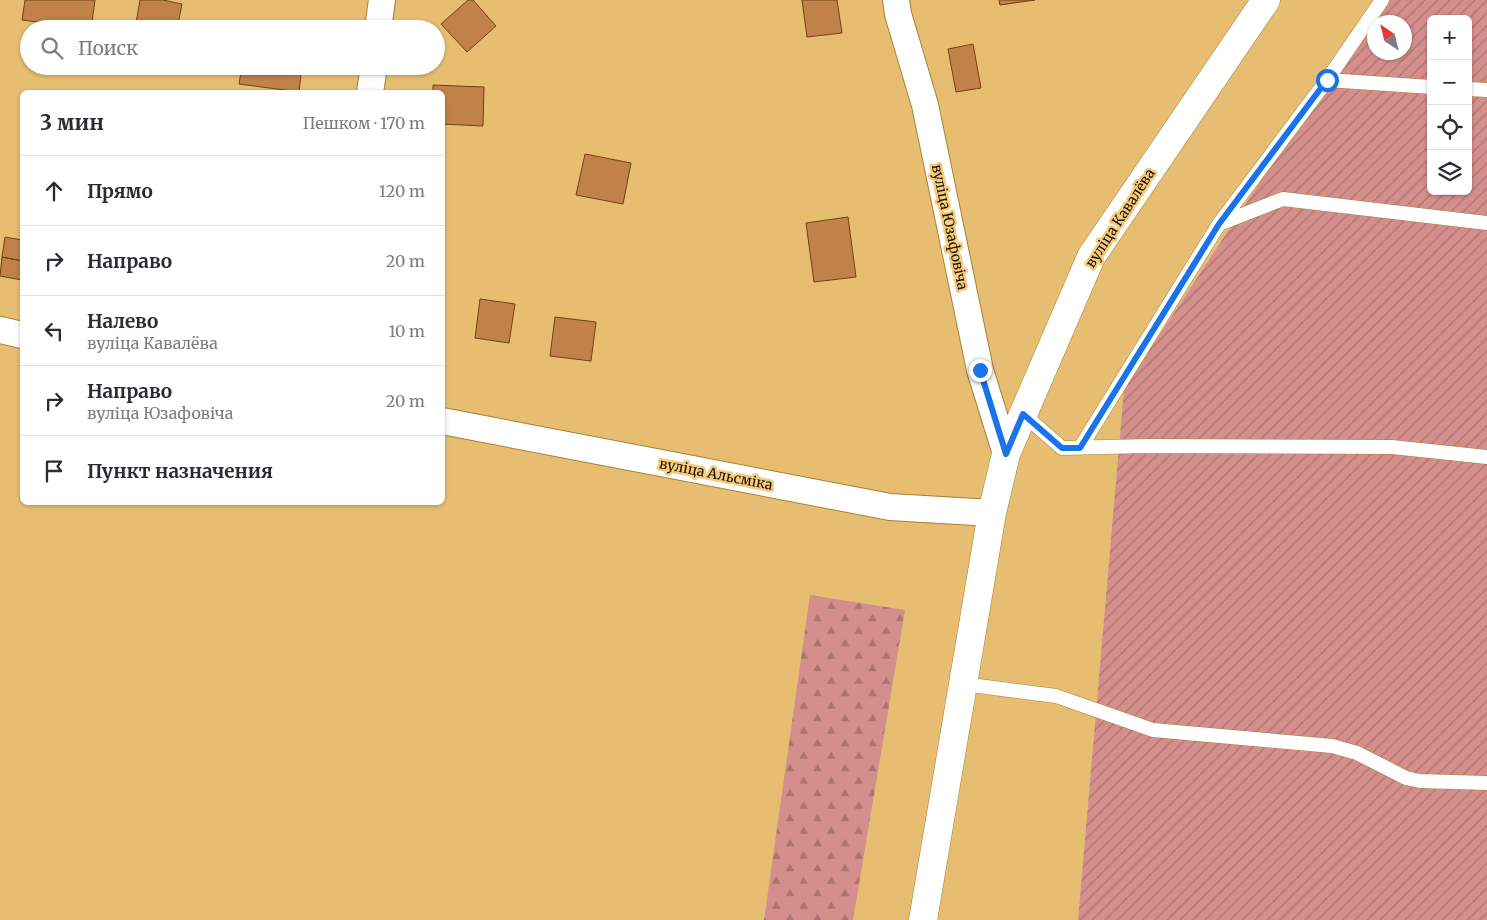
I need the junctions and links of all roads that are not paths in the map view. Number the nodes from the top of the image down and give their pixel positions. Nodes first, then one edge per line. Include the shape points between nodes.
1 (382, 0) edge
2 (896, 0) edge
3 (1266, 0) edge
4 (1382, 0) edge
5 (379, 20) edge
6 (373, 75) edge
7 (1327, 80) junction
8 (1427, 87) edge
9 (1472, 89) edge
10 (370, 90) edge
11 (1487, 90) edge
12 (1487, 223) edge
13 (1219, 224) junction
14 (0, 330) edge
15 (20, 335) edge
16 (1023, 414) junction
17 (445, 422) edge
18 (1080, 448) junction
19 (1006, 454) junction
20 (1487, 457) edge
21 (992, 513) junction
22 (963, 684) junction
23 (1487, 782) edge
24 (923, 920) edge

1 - 5 street
2 - 19 street, вуліца Юзафовіча via 925,106 980,370
3 - 16 street, вуліца Кавалёва via 1091,258
4 - 7 lane
6 - 10 street
7 - 8 lane
7 - 13 lane
9 - 11 lane
12 - 13 lane via 1283,199
13 - 18 lane
14 - 15 street
16 - 18 lane via 1062,448
16 - 19 street, вуліца Кавалёва
17 - 21 street, вуліца Альсміка via 890,508
18 - 20 lane via 1392,447
19 - 21 street, вуліца Кавалёва
21 - 22 street, вуліца Кавалёва
22 - 23 lane via 1056,696 1152,730 1332,746 1358,753 1406,778 1420,781
22 - 24 street, вуліца Кавалёва

